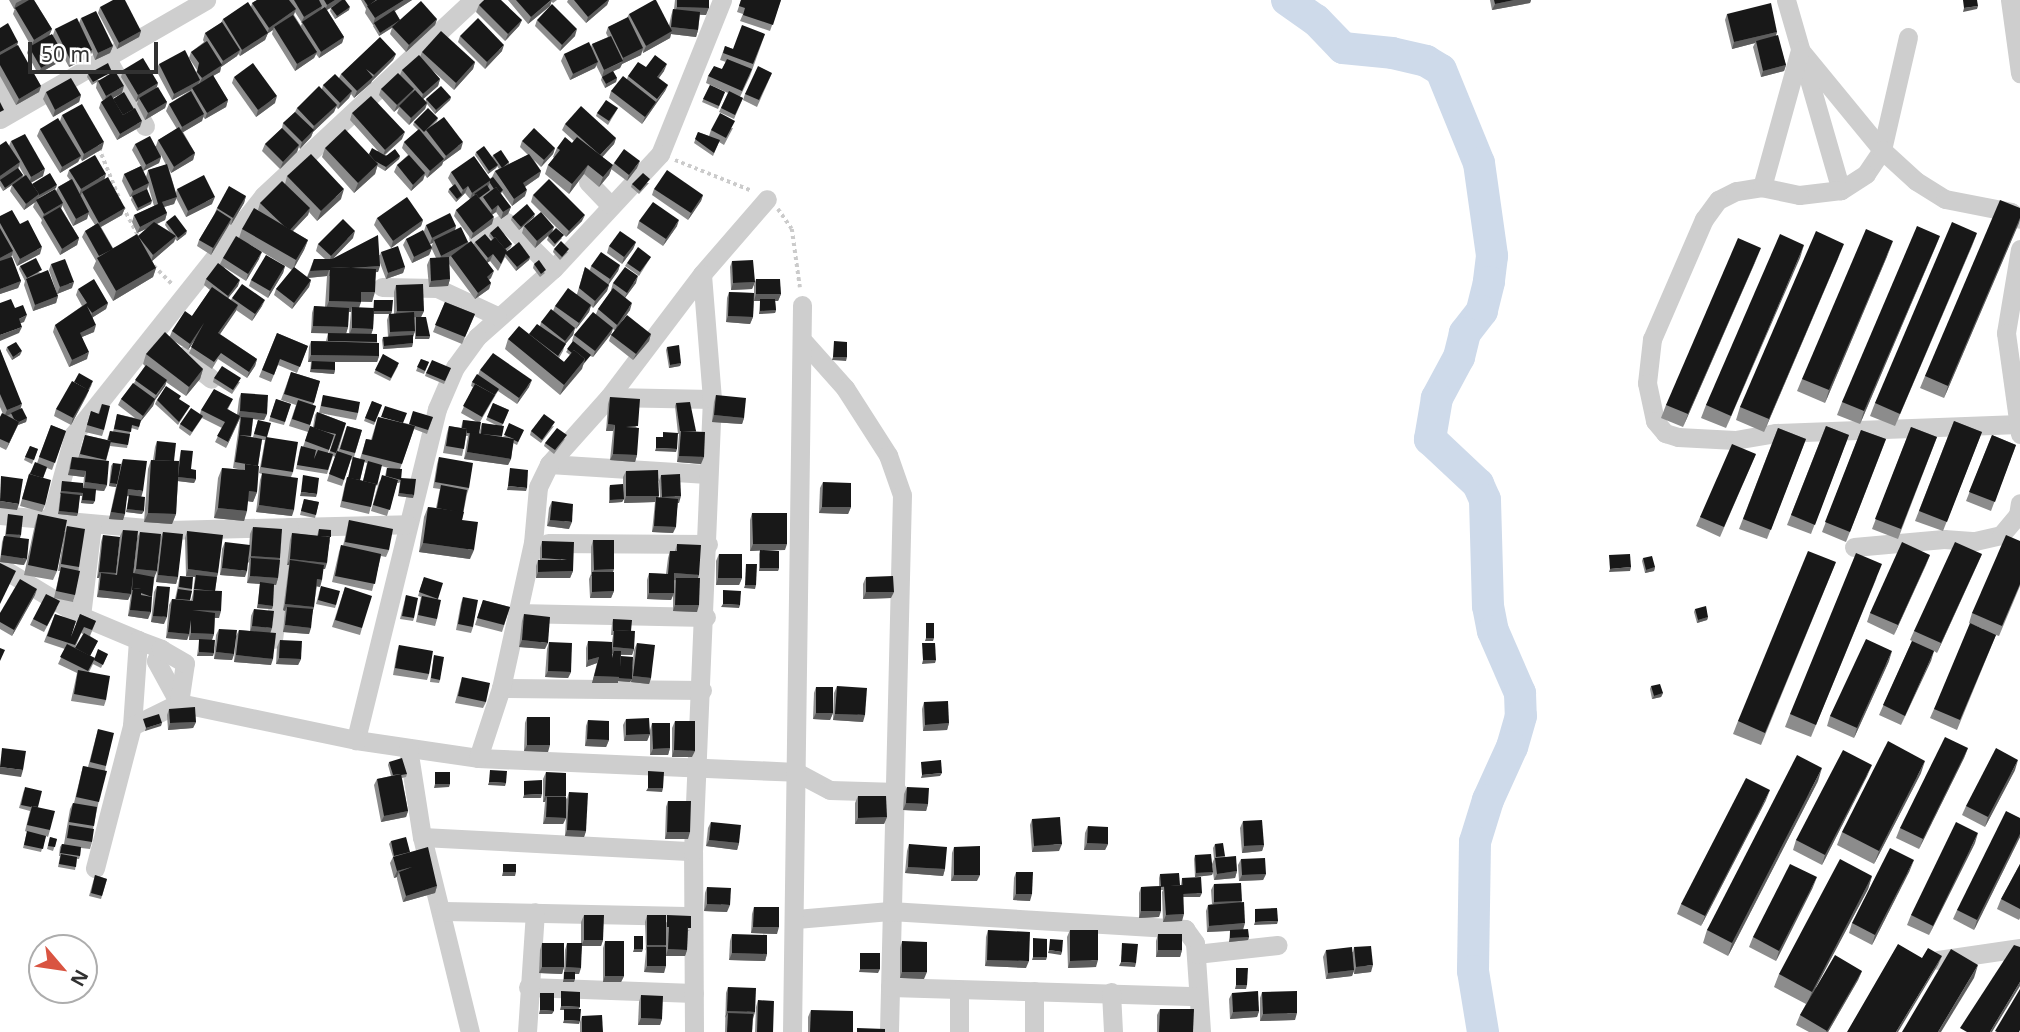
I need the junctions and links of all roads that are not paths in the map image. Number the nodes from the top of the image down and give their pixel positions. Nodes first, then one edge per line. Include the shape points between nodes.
1 (206, 0) edge
2 (473, 0) edge
3 (722, 0) edge
4 (1786, 0) edge
5 (2010, 0) edge
6 (1908, 37) dead end
7 (1800, 50) junction
8 (107, 59) junction
9 (31, 72) edge
10 (2020, 73) edge
11 (0, 82) edge
12 (43, 93) junction
13 (7, 114) edge
14 (145, 125) edge
15 (1882, 150) junction
16 (588, 182) edge
17 (1762, 187) junction
18 (1841, 190) junction
19 (767, 199) road end
20 (609, 204) junction
21 (2020, 219) edge
22 (478, 237) edge
23 (2020, 249) edge
24 (553, 269) junction
25 (702, 274) junction
26 (382, 287) dead end
27 (802, 306) road end
28 (497, 316) junction
29 (155, 334) junction
30 (804, 342) junction
31 (211, 379) edge
32 (609, 397) junction
33 (712, 399) junction
34 (2019, 429) edge
35 (549, 464) junction
36 (707, 474) junction
37 (2020, 503) edge
38 (0, 515) edge
39 (51, 518) junction
40 (407, 524) junction
41 (92, 525) junction
42 (289, 527) junction
43 (533, 543) junction
44 (708, 544) junction
45 (1854, 547) dead end
46 (0, 566) edge
47 (517, 613) junction
48 (81, 617) junction
49 (706, 617) junction
50 (273, 639) edge
51 (138, 640) junction
52 (501, 688) junction
53 (702, 690) junction
54 (179, 703) junction
55 (132, 726) junction
56 (356, 740) junction
57 (408, 748) junction
58 (478, 758) junction
59 (698, 769) junction
60 (796, 772) junction
61 (898, 792) junction
62 (422, 837) junction
63 (694, 851) junction
64 (95, 868) dead end
65 (444, 911) junction
66 (890, 911) junction
67 (536, 912) junction
68 (694, 916) junction
69 (796, 919) junction
70 (1278, 945) dead end
71 (2020, 948) edge
72 (1196, 954) junction
73 (1938, 960) edge
74 (528, 987) junction
75 (890, 988) junction
76 (959, 990) junction
77 (1034, 991) junction
78 (1111, 992) junction
79 (694, 993) junction
80 (1198, 996) junction
81 (470, 1032) edge
82 (527, 1032) edge
83 (694, 1032) edge
84 (792, 1032) edge
85 (889, 1032) edge
86 (959, 1032) edge
87 (1034, 1032) edge
88 (1113, 1032) edge
89 (1201, 1032) edge

1 - 8 street
2 - 29 street via 263,196
3 - 20 street via 660,154
4 - 7 street
5 - 10 street
6 - 15 street
7 - 15 street
7 - 17 street
7 - 18 street
8 - 12 street
8 - 14 street
9 - 12 street
11 - 13 street
12 - 13 street
15 - 18 street via 1866,174
15 - 21 street via 1945,199 2011,212
16 - 20 street
17 - 18 street via 1799,195
17 - 34 street via 1736,191 1718,200 1703,219 1652,339 1647,383 1655,421 1665,433 1734,440 1776,433
19 - 25 street
20 - 24 street
22 - 24 street via 506,222
23 - 34 street via 2006,333
24 - 28 street
25 - 32 street
25 - 33 street
26 - 28 street via 438,288
27 - 30 street
28 - 40 street via 447,383
29 - 31 street
29 - 39 street via 74,434
30 - 60 street
30 - 61 street via 845,388 900,478
32 - 33 street
32 - 35 street
33 - 36 street
35 - 36 street
35 - 43 street via 538,487
36 - 44 street
37 - 45 street via 2018,515 2001,535 1975,541 1944,539
38 - 39 street
39 - 41 street
40 - 42 street
40 - 56 street
41 - 42 street via 168,530
41 - 48 street
42 - 50 street
43 - 44 street
43 - 47 street
44 - 49 street
46 - 48 street
47 - 49 street
47 - 52 street
48 - 51 street
49 - 53 street
51 - 54 street via 185,663
51 - 55 street
52 - 53 street
52 - 58 street
53 - 59 street
54 - 55 street
54 - 56 street
55 - 64 street
56 - 57 street
57 - 58 street
57 - 62 street
58 - 59 street
59 - 60 street
59 - 63 street
60 - 61 street via 830,790
60 - 69 street
61 - 66 street
62 - 63 street
62 - 65 street
63 - 68 street
65 - 67 street
65 - 81 street
66 - 69 street
66 - 72 street via 1185,929 1195,943
66 - 75 street
67 - 68 street
67 - 74 street
68 - 79 street
69 - 84 street
70 - 72 street
71 - 73 street
72 - 80 street
74 - 79 street
74 - 82 street
75 - 76 street
75 - 85 street
76 - 77 street
76 - 86 street
77 - 78 street
77 - 87 street
78 - 80 street
78 - 88 street
79 - 83 street
80 - 89 street

